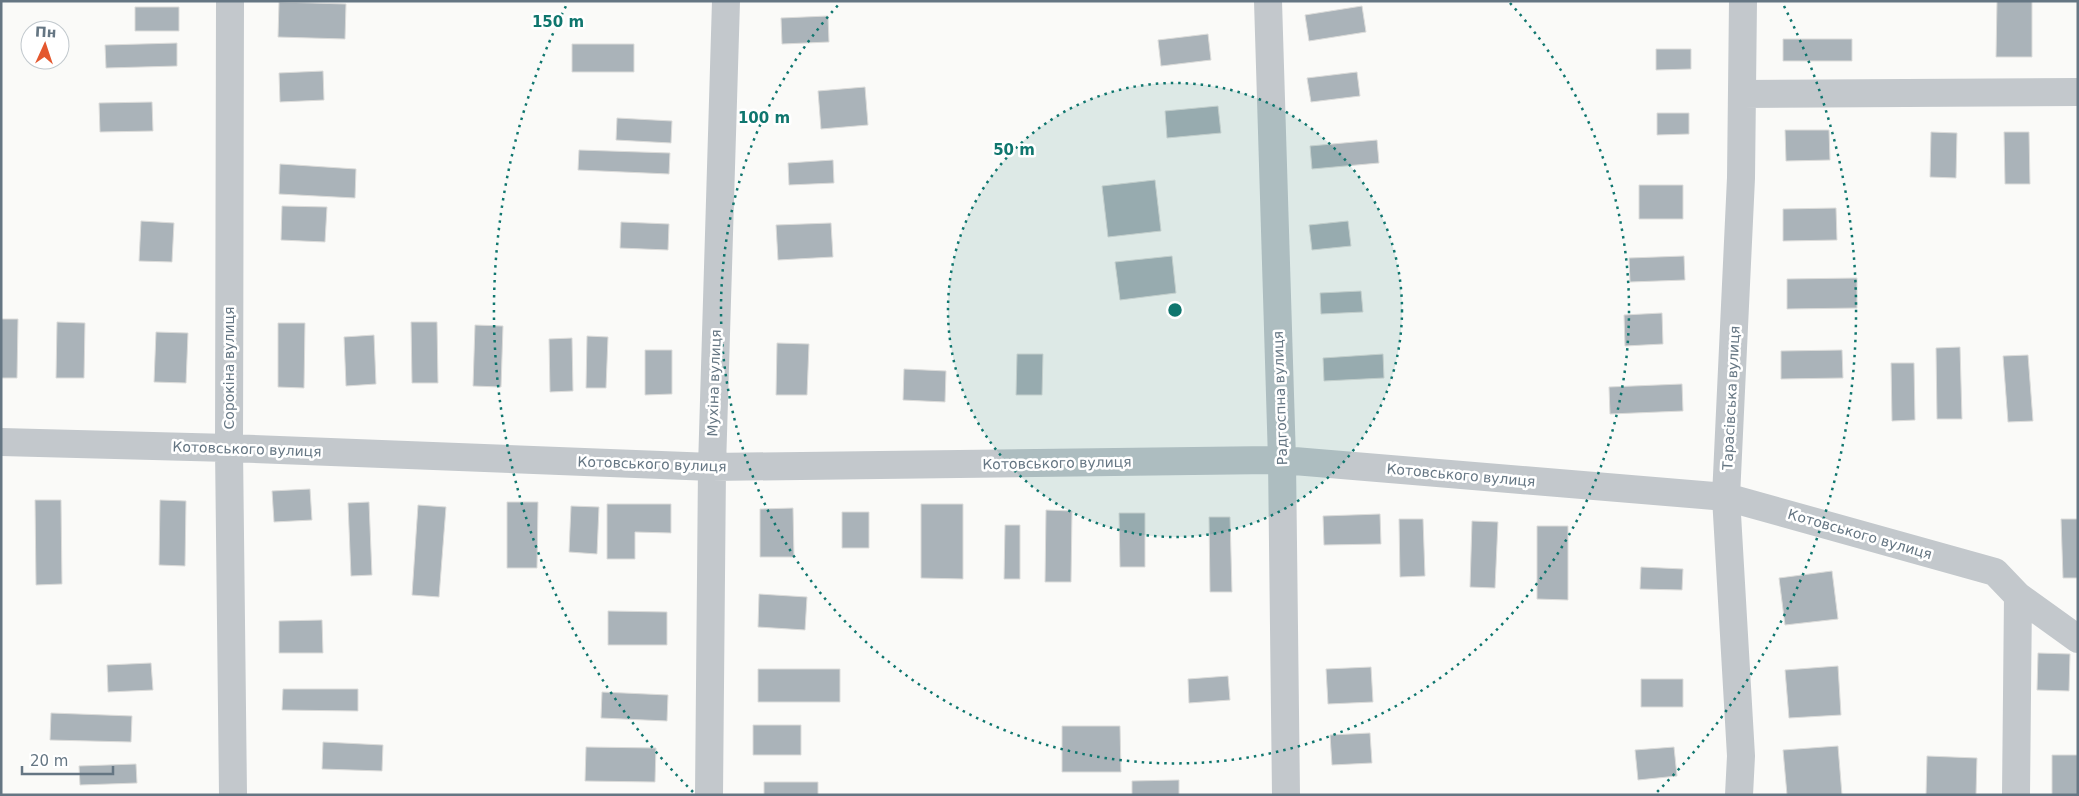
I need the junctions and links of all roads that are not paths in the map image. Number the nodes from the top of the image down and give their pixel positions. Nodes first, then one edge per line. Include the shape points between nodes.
1 (230, 1) edge
2 (726, 1) edge
3 (1268, 1) edge
4 (1743, 1) edge
5 (2078, 92) edge
6 (1742, 94) junction
7 (1, 442) edge
8 (229, 448) junction
9 (1282, 460) junction
10 (712, 467) junction
11 (1726, 496) junction
12 (2018, 596) junction
13 (2078, 639) edge
14 (233, 795) edge
15 (709, 795) edge
16 (1286, 795) edge
17 (1739, 795) edge
18 (2016, 795) edge

1 - 8 street, Сорокіна вулиця
2 - 10 street, Мухіна вулиця
3 - 9 street, Радгоспна вулиця
4 - 6 street, Тарасівська вулиця
5 - 6 street
6 - 11 street, Тарасівська вулиця
7 - 8 street, Котовського вулиця
8 - 10 street, Котовського вулиця
8 - 14 street, Сорокіна вулиця
9 - 10 street, Котовського вулиця
9 - 11 street, Котовського вулиця
9 - 16 street, Радгоспна вулиця
10 - 15 street, Мухіна вулиця
11 - 12 street, Котовського вулиця via 1995,572
11 - 17 street, Тарасівська вулиця via 1741,756
12 - 13 street, Котовського вулиця
12 - 18 street

